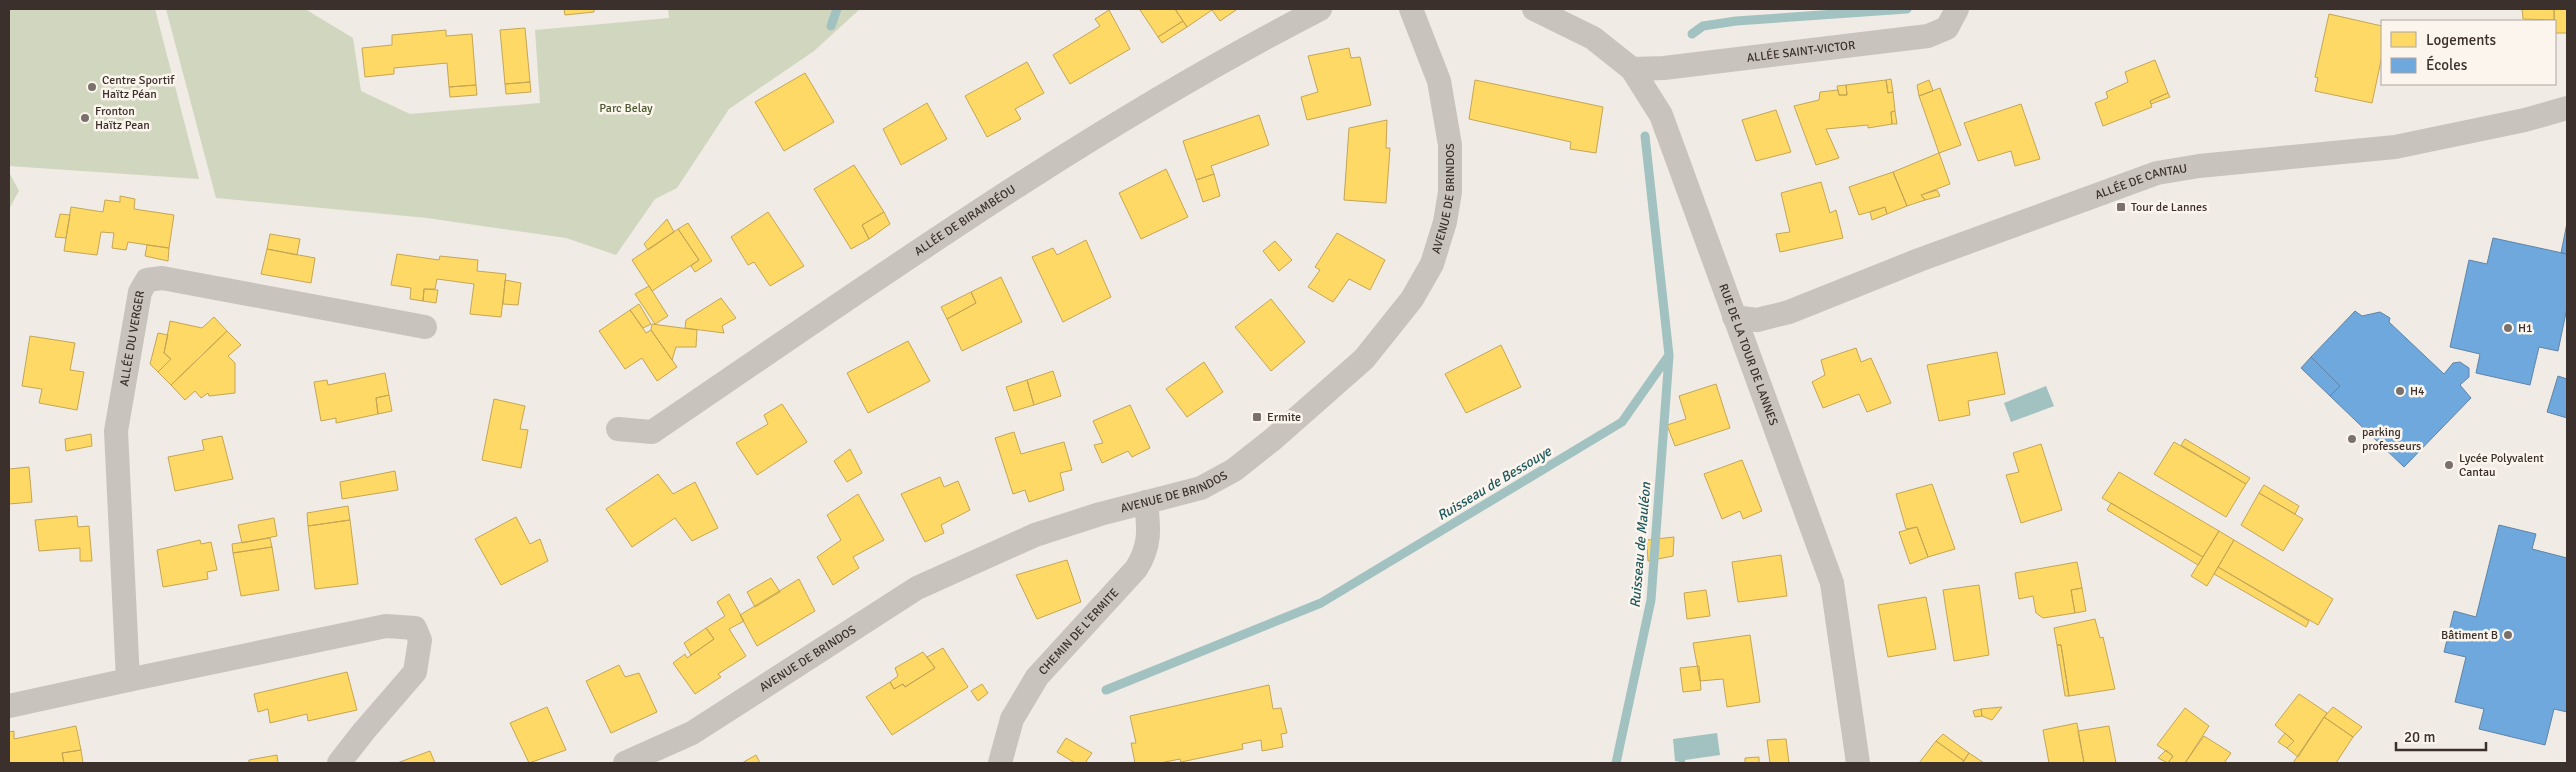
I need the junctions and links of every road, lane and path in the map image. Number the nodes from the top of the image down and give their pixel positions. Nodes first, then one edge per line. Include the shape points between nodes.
1 (1320, 9) edge
2 (1411, 9) edge
3 (1534, 9) edge
4 (1957, 9) edge
5 (1632, 69) junction
6 (2567, 108) edge
7 (1734, 317) junction
8 (425, 327) dead end
9 (618, 429) dead end
10 (1146, 502) junction
11 (128, 680) junction
12 (9, 706) edge
13 (339, 763) edge
14 (625, 763) edge
15 (1000, 763) edge
16 (1858, 763) edge

1 - 9 street, ALLÉE DE BIRAMBÉOU via 1237,52 988,203 652,432
2 - 10 street, AVENUE DE BRINDOS via 1439,81 1450,145 1450,192 1432,264 1412,300 1364,359 1272,440 1234,470 1201,488
3 - 5 street, RUE DE LA TOUR DE LANNES via 1593,38
4 - 5 street, ALLÉE SAINT-VICTOR via 1947,28 1928,36 1664,68
5 - 7 street, RUE DE LA TOUR DE LANNES via 1661,115
6 - 7 street, ALLÉE DE CANTAU via 2395,147 2274,157 2157,172 1789,312 1757,320
7 - 16 street, RUE DE LA TOUR DE LANNES via 1832,584
8 - 11 street, ALLÉE DU VERGER via 162,278 147,280 140,292 116,431
10 - 14 street, AVENUE DE BRINDOS via 1035,535 917,588 692,733
10 - 15 street, CHEMIN DE L'ERMITE via 1149,539 1146,555 1037,678 1012,719
11 - 12 street
11 - 13 street via 386,626 415,628 420,640 415,672

